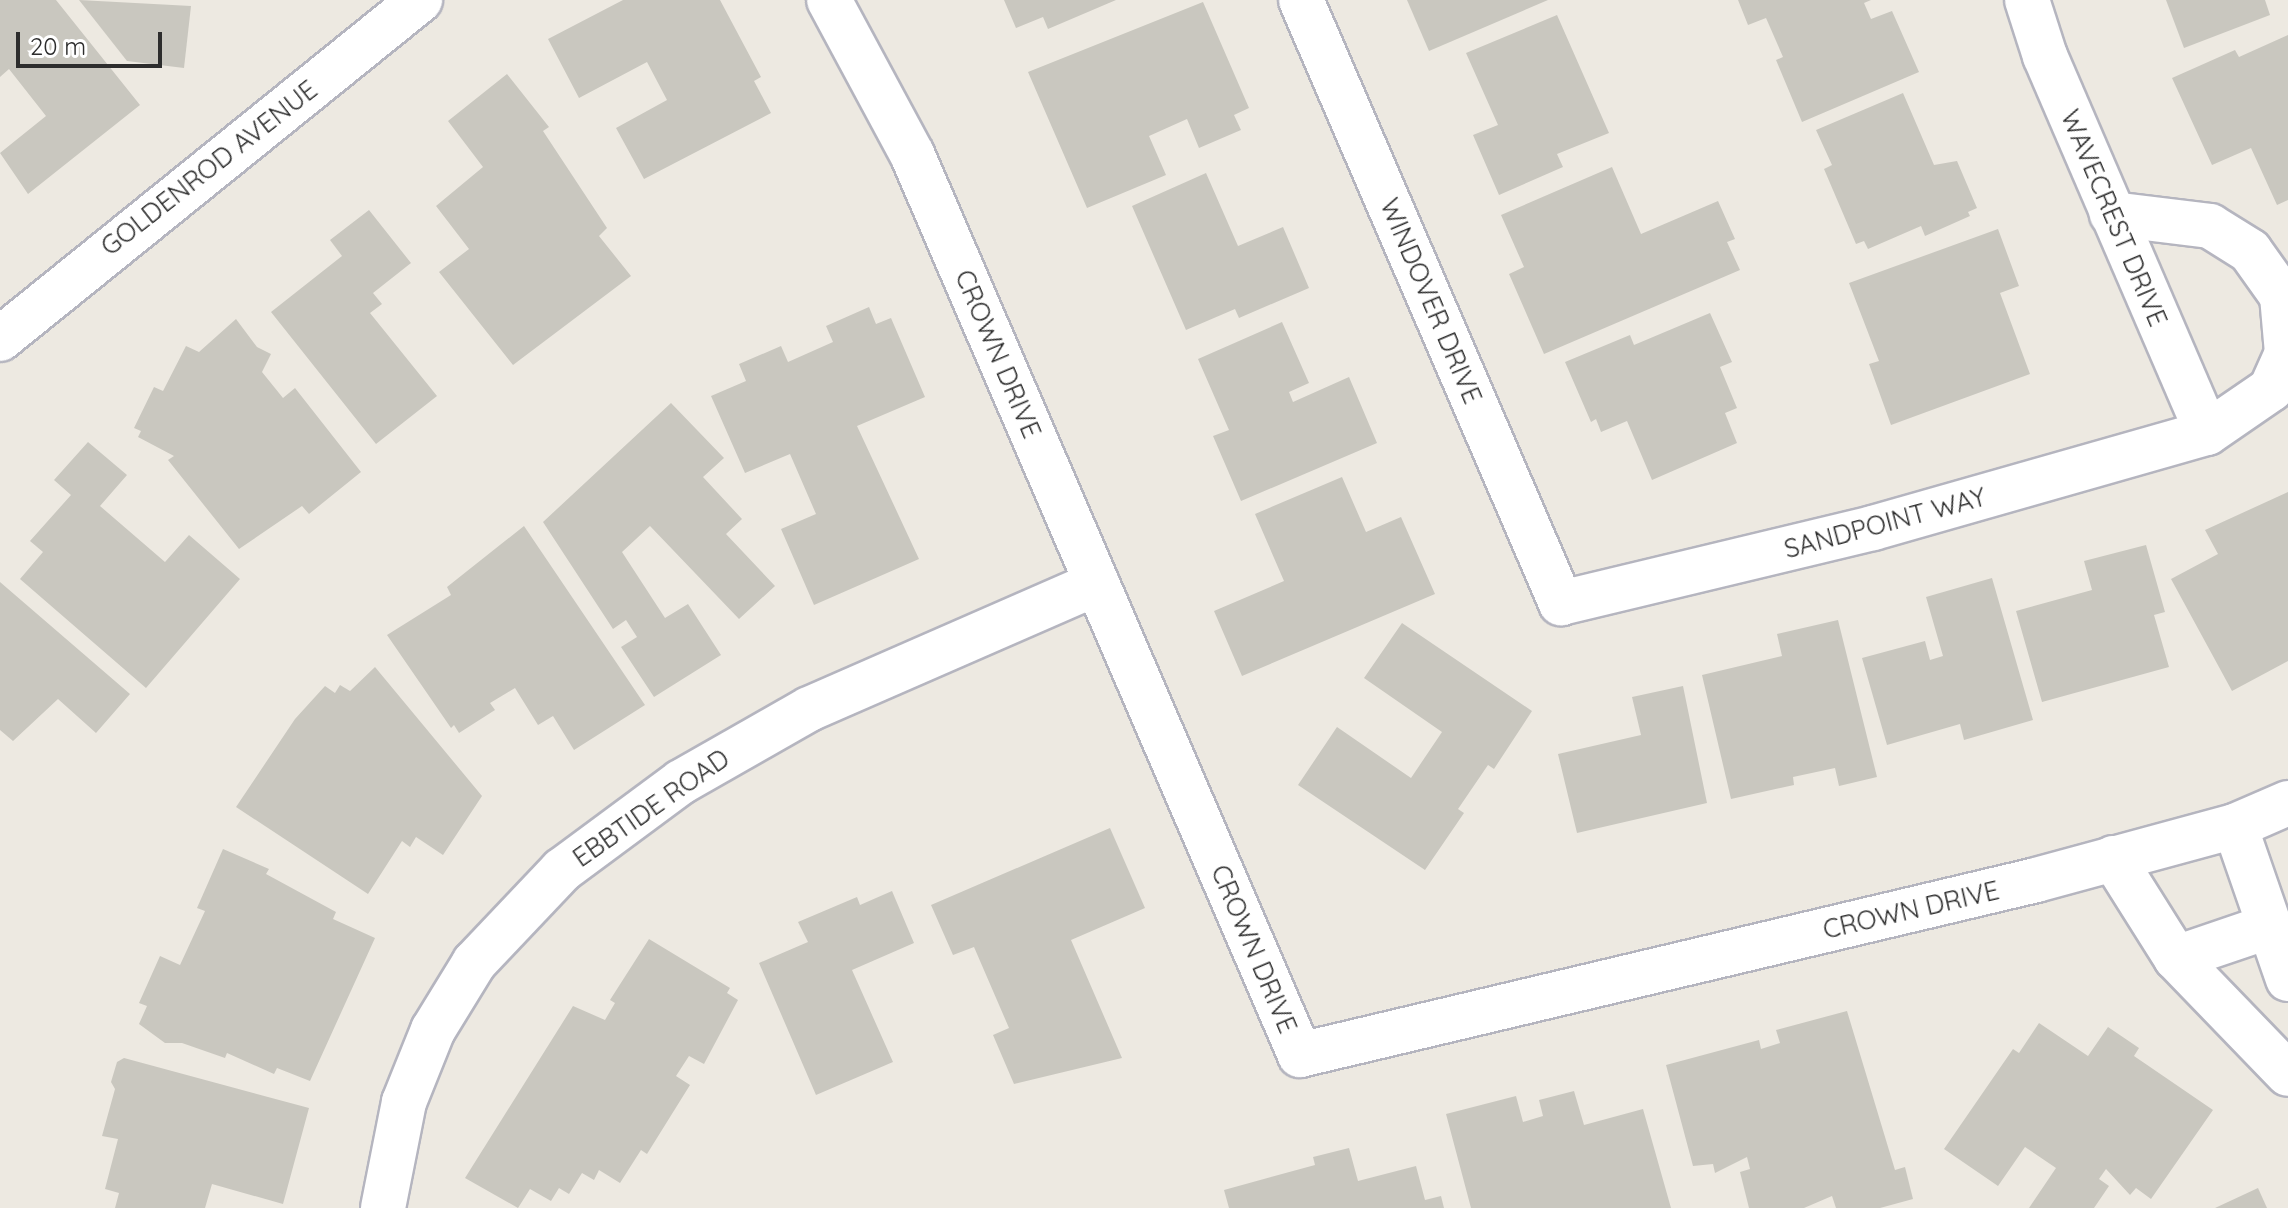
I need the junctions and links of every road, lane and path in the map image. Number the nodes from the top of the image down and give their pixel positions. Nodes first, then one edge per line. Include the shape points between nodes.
1 (420, 0) edge
2 (829, 0) edge
3 (1301, 0) edge
4 (2027, 0) edge
5 (2112, 214) junction
6 (0, 339) edge
7 (2207, 433) junction
8 (1097, 583) junction
9 (1561, 603) joint
10 (2288, 803) edge
11 (2235, 826) junction
12 (2113, 858) junction
13 (2267, 927) junction
14 (2176, 958) junction
15 (2288, 979) edge
16 (2288, 1074) edge
17 (383, 1208) edge

1 - 6 street, GOLDENROD AVENUE
2 - 8 street, CROWN DRIVE via 912,154
3 - 9 street, WINDOVER DRIVE
4 - 5 street, WAVECREST DRIVE
5 - 7 street, WAVECREST DRIVE
5 - 7 street, SANDPOINT WAY via 2210,226 2250,251 2282,296 2287,353 2271,389
7 - 9 street, SANDPOINT WAY via 1873,528
8 - 12 street, CROWN DRIVE via 1300,1055
8 - 17 street, EBBTIDE ROAD via 809,709 681,782 562,870 474,963 433,1030 404,1102
10 - 11 street, CROWN DRIVE
11 - 12 street, CROWN DRIVE
11 - 13 street
12 - 14 street
13 - 14 street
13 - 15 street
14 - 16 street

